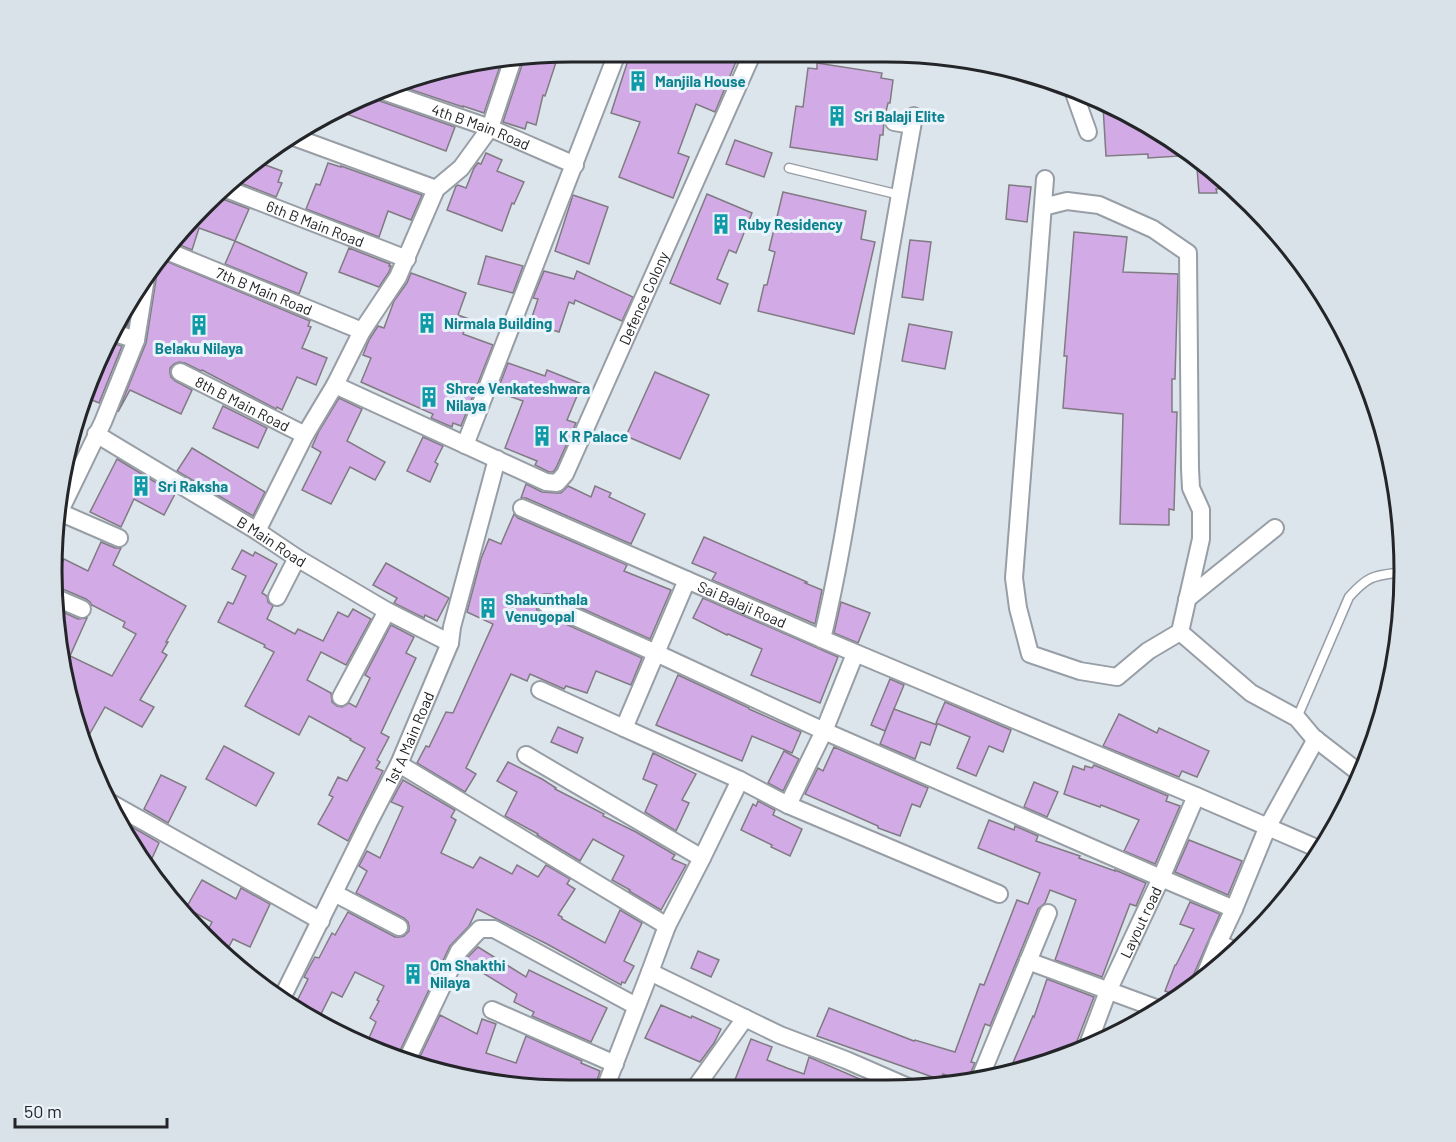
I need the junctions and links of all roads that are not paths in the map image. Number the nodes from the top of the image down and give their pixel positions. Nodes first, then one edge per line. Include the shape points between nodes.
1 (614, 62) edge
2 (749, 62) edge
3 (511, 65) edge
4 (392, 94) edge
5 (1076, 99) edge
6 (894, 122) dead end
7 (490, 128) junction
8 (1088, 132) dead end
9 (300, 139) edge
10 (575, 165) junction
11 (789, 168) dead end
12 (1045, 179) dead end
13 (436, 189) junction
14 (232, 191) edge
15 (900, 195) junction
16 (1043, 207) junction
17 (173, 253) edge
18 (407, 259) junction
19 (143, 294) edge
20 (362, 331) junction
21 (120, 335) edge
22 (136, 340) junction
23 (180, 372) dead end
24 (335, 385) junction
25 (96, 434) junction
26 (305, 435) junction
27 (465, 445) junction
28 (497, 459) junction
29 (67, 495) edge
30 (522, 508) dead end
31 (65, 515) edge
32 (1275, 528) dead end
33 (257, 531) junction
34 (119, 538) dead end
35 (297, 558) junction
36 (1394, 573) edge
37 (687, 580) junction
38 (277, 597) dead end
39 (1187, 599) junction
40 (63, 601) edge
41 (546, 604) dead end
42 (82, 609) dead end
43 (387, 610) junction
44 (1180, 632) junction
45 (822, 639) junction
46 (450, 643) junction
47 (656, 653) junction
48 (855, 654) junction
49 (540, 690) dead end
50 (341, 697) dead end
51 (1297, 718) junction
52 (624, 728) junction
53 (824, 731) junction
54 (1316, 739) junction
55 (526, 756) dead end
56 (399, 764) junction
57 (1355, 769) edge
58 (740, 780) junction
59 (1196, 796) junction
60 (788, 805) junction
61 (121, 809) edge
62 (1268, 826) junction
63 (1313, 847) edge
64 (702, 858) junction
65 (1161, 878) junction
66 (334, 893) junction
67 (999, 894) dead end
68 (1234, 909) junction
69 (1048, 913) dead end
70 (321, 921) junction
71 (666, 926) junction
72 (399, 927) dead end
73 (1218, 943) junction
74 (1228, 947) edge
75 (1028, 961) junction
76 (1210, 963) edge
77 (650, 972) junction
78 (1108, 991) junction
79 (285, 993) edge
80 (636, 1006) junction
81 (1150, 1006) edge
82 (492, 1010) dead end
83 (745, 1018) junction
84 (1091, 1037) edge
85 (410, 1054) edge
86 (615, 1064) junction
87 (983, 1071) edge
88 (608, 1080) edge
89 (701, 1080) edge
90 (892, 1080) edge

1 - 10 street
2 - 28 street, Defence Colony via 695,199 565,474 557,483 546,482
3 - 7 street
4 - 7 street, 4th B Main Road
5 - 8 street
6 - 15 street via 913,120
7 - 10 street, 4th B Main Road
7 - 13 street via 461,168
9 - 13 street
10 - 27 street
11 - 15 lane
12 - 16 street
13 - 18 street
14 - 18 street, 6th B Main Road
15 - 45 street
16 - 39 street via 1067,201 1099,205 1154,229 1188,253 1190,469 1191,488 1201,510 1201,539
16 - 44 street via 1014,578 1030,654 1117,677 1148,651
17 - 20 street, 7th B Main Road
18 - 20 street
19 - 22 street
20 - 24 street
21 - 22 street
22 - 25 street
23 - 26 street, 8th B Main Road
24 - 26 street
24 - 27 street
25 - 29 street
25 - 33 street, B Main Road
26 - 33 street
27 - 28 street
28 - 46 street, 1st A Main Road
30 - 37 street
31 - 34 street
32 - 39 street
33 - 35 street, B Main Road
35 - 38 street
35 - 43 street, B Main Road
36 - 51 lane via 1374,576 1349,597
37 - 45 street, Sai Balaji Road
37 - 47 street, Sai Balaji Road
39 - 44 street
40 - 42 street
41 - 47 street
43 - 46 street, B Main Road
43 - 50 street
44 - 51 street via 1251,693
45 - 48 street, Sai Balaji Road
46 - 56 street, 1st A Main Road
47 - 52 street, Sai Balaji Road
47 - 53 street
48 - 53 street
48 - 59 street, Sai Balaji Road
49 - 52 street
51 - 54 street
52 - 58 street
53 - 60 street
53 - 65 street
54 - 57 street
54 - 62 street
55 - 64 street
56 - 66 street, 1st A Main Road
56 - 71 street
58 - 60 street
58 - 64 street
59 - 62 street, Sai Balaji Road
59 - 65 street, Layout road
60 - 67 street
61 - 70 street
62 - 63 street, Sai Balaji Road
62 - 68 street
64 - 71 street
65 - 68 street
65 - 78 street, Layout road
66 - 70 street, 1st A Main Road
66 - 72 street
68 - 73 street
69 - 75 street
70 - 79 street, 1st A Main Road
71 - 77 street
73 - 74 street
73 - 76 street
75 - 78 street
75 - 87 street
77 - 80 street
77 - 83 street
78 - 81 street
78 - 84 street, Layout road
80 - 85 street via 494,929 480,929 459,951
80 - 86 street
82 - 86 street
83 - 89 street
83 - 90 street
86 - 88 street

